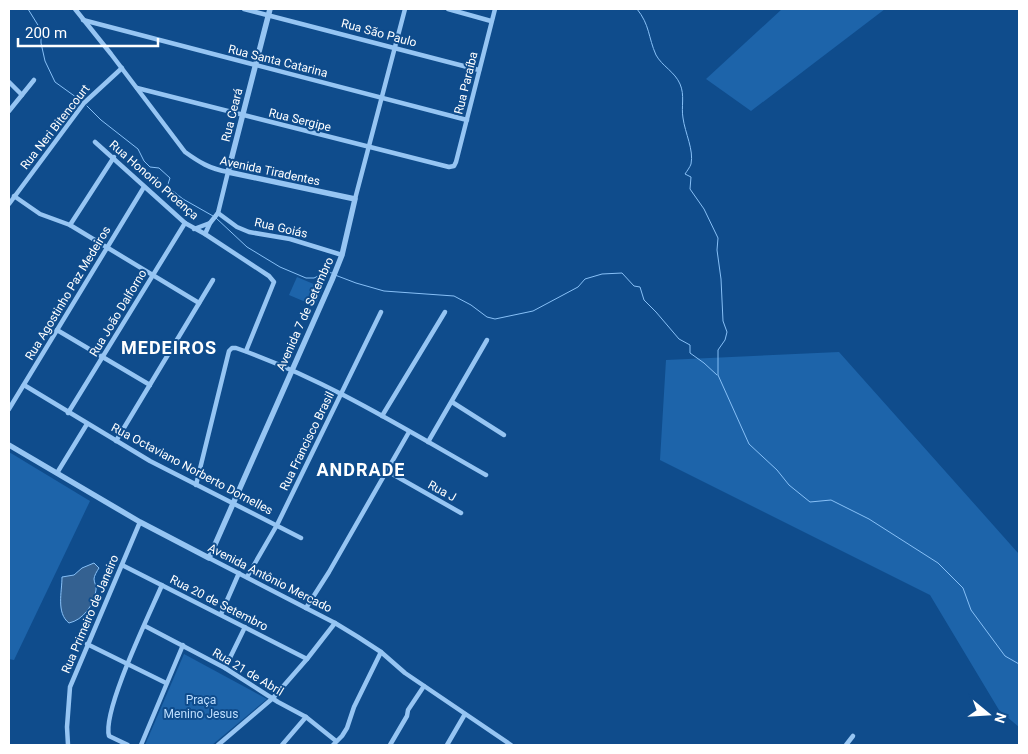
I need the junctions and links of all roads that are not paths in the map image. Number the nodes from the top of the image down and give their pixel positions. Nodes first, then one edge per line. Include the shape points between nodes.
1 (75, 9) edge
2 (244, 9) edge
3 (404, 9) edge
4 (448, 9) edge
5 (495, 9) edge
6 (269, 12) edge
7 (83, 20) junction
8 (492, 21) junction
9 (394, 48) junction
10 (255, 66) junction
11 (122, 68) junction
12 (479, 70) junction
13 (34, 80) dead end
14 (9, 82) edge
15 (138, 88) junction
16 (22, 94) junction
17 (382, 97) junction
18 (9, 111) edge
19 (242, 116) junction
20 (467, 120) junction
21 (95, 142) dead end
22 (369, 147) junction
23 (114, 157) junction
24 (456, 162) joint
25 (228, 172) junction
26 (144, 187) junction
27 (14, 196) junction
28 (355, 199) junction
29 (9, 204) edge
30 (217, 215) junction
31 (210, 223) junction
32 (185, 224) junction
33 (70, 225) junction
34 (194, 229) junction
35 (205, 234) junction
36 (107, 248) junction
37 (342, 255) junction
38 (152, 276) junction
39 (213, 280) dead end
40 (199, 303) junction
41 (381, 312) dead end
42 (445, 312) dead end
43 (57, 330) junction
44 (487, 340) dead end
45 (246, 351) junction
46 (104, 358) junction
47 (292, 369) junction
48 (24, 385) junction
49 (150, 385) junction
50 (341, 394) junction
51 (452, 402) junction
52 (9, 409) edge
53 (68, 413) junction
54 (382, 416) junction
55 (86, 424) junction
56 (409, 432) junction
57 (504, 435) dead end
58 (116, 441) junction
59 (428, 442) junction
60 (9, 445) edge
61 (387, 471) junction
62 (56, 473) junction
63 (486, 474) dead end
64 (196, 485) junction
65 (233, 504) junction
66 (462, 513) dead end
67 (140, 522) junction
68 (276, 525) junction
69 (301, 538) dead end
70 (209, 558) junction
71 (122, 565) junction
72 (240, 573) junction
73 (248, 577) junction
74 (162, 585) junction
75 (306, 608) junction
76 (221, 614) junction
77 (335, 624) junction
78 (145, 626) junction
79 (245, 627) junction
80 (87, 644) junction
81 (183, 645) junction
82 (381, 652) junction
83 (307, 659) junction
84 (127, 664) junction
85 (224, 668) junction
86 (166, 683) junction
87 (424, 686) junction
88 (272, 698) junction
89 (465, 714) junction
90 (306, 717) junction
91 (853, 736) dead end
92 (335, 743) edge
93 (502, 743) edge
94 (68, 745) edge
95 (124, 745) edge
96 (141, 745) edge
97 (218, 745) edge
98 (282, 745) edge
99 (390, 745) edge
100 (447, 745) edge
101 (511, 745) edge
102 (846, 745) edge

1 - 7 street, Avenida Tiradentes
2 - 6 street, Rua São Paulo
3 - 9 street, Avenida 7 de Setembro
4 - 8 street
5 - 8 street, Rua Paraíba
6 - 9 street, Rua São Paulo
6 - 10 street, Rua Ceará
7 - 10 street, Rua Santa Catarina
7 - 11 street, Avenida Tiradentes
8 - 12 street, Rua Paraíba
9 - 12 street, Rua São Paulo
9 - 17 street, Avenida 7 de Setembro
10 - 17 street, Rua Santa Catarina
10 - 19 street, Rua Ceará
11 - 15 street, Avenida Tiradentes
11 - 27 street, Rua Neri Bitencourt via 84,103
12 - 20 street, Rua Paraíba
13 - 16 street
14 - 16 street
15 - 19 street, Rua Sergipe
15 - 25 street, Avenida Tiradentes via 185,152 212,169
16 - 18 street
17 - 20 street, Rua Santa Catarina
17 - 22 street, Avenida 7 de Setembro
19 - 22 street, Rua Sergipe
19 - 25 street, Rua Ceará
20 - 24 street, Rua Paraíba
21 - 23 street, Rua Honorio Proença
22 - 24 street, Rua Sergipe via 449,167
22 - 28 street, Avenida 7 de Setembro
23 - 26 street, Rua Honorio Proença
23 - 33 street
25 - 28 street, Avenida Tiradentes
25 - 30 street, Rua Ceará
26 - 32 street, Rua Honorio Proença
26 - 36 street, Rua Agostinho Paz Medeiros
27 - 29 street, Rua Neri Bitencourt
27 - 33 street via 40,214
28 - 37 street, Avenida 7 de Setembro
30 - 31 street, Rua Ceará
30 - 37 street, Rua Goiás via 249,232 290,239
31 - 34 street, Rua Ceará
31 - 35 street, Rua Ceará
32 - 34 street, Rua Honorio Proença
32 - 38 street, Rua João Dalforno
33 - 36 street
34 - 35 street, Rua Honorio Proença
35 - 45 street, Rua Honorio Proença via 270,276 274,282
36 - 38 street
36 - 43 street, Rua Agostinho Paz Medeiros
37 - 47 street, Avenida 7 de Setembro
38 - 40 street
38 - 46 street, Rua João Dalforno
39 - 40 street
40 - 49 street
41 - 50 street, Rua Francisco Brasil
42 - 54 street
43 - 46 street
43 - 48 street, Rua Agostinho Paz Medeiros
44 - 51 street
45 - 47 street
45 - 64 street via 236,348 229,351
46 - 49 street
46 - 53 street, Rua João Dalforno
47 - 50 street
47 - 65 street, Avenida 7 de Setembro
48 - 52 street, Rua Agostinho Paz Medeiros
48 - 53 street, Rua Octaviano Norberto Dornelles
49 - 58 street
50 - 54 street
50 - 68 street, Rua Francisco Brasil
51 - 57 street
51 - 59 street
53 - 55 street, Rua Octaviano Norberto Dornelles
54 - 56 street
55 - 58 street, Rua Octaviano Norberto Dornelles
55 - 62 street
56 - 59 street
56 - 61 street
58 - 64 street, Rua Octaviano Norberto Dornelles
59 - 63 street
60 - 62 street, Avenida Antônio Mercado
61 - 66 street, Rua J
61 - 75 street
62 - 67 street, Avenida Antônio Mercado
64 - 65 street, Rua Octaviano Norberto Dornelles
65 - 68 street, Rua Octaviano Norberto Dornelles
65 - 70 street, Avenida 7 de Setembro
67 - 70 street, Avenida Antônio Mercado
67 - 71 street, Rua Primeiro de Janeiro
68 - 69 street, Rua Octaviano Norberto Dornelles
68 - 73 street, Rua Francisco Brasil
70 - 72 street, Avenida Antônio Mercado
71 - 74 street, Rua 20 de Setembro
71 - 80 street, Rua Primeiro de Janeiro
72 - 73 street, Avenida Antônio Mercado
72 - 76 street
73 - 75 street, Avenida Antônio Mercado
74 - 76 street, Rua 20 de Setembro
74 - 78 street
75 - 77 street, Avenida Antônio Mercado
76 - 79 street, Rua 20 de Setembro
77 - 82 street, Avenida Antônio Mercado
77 - 83 street
78 - 81 street, Rua 21 de Abril
78 - 84 street
79 - 83 street, Rua 20 de Setembro
79 - 85 street
80 - 84 street
80 - 94 street, Rua Primeiro de Janeiro via 70,687
81 - 85 street, Rua 21 de Abril
81 - 86 street
82 - 87 street, Avenida Antônio Mercado
82 - 92 street via 347,728
83 - 88 street
84 - 86 street
84 - 95 street via 108,732
85 - 88 street, Rua 21 de Abril
86 - 96 street
87 - 89 street, Avenida Antônio Mercado
87 - 99 street
88 - 90 street, Rua 21 de Abril
88 - 97 street
89 - 93 street, Avenida Antônio Mercado
89 - 100 street
90 - 92 street, Rua 21 de Abril
90 - 98 street
91 - 102 street
93 - 101 street, Avenida Antônio Mercado

